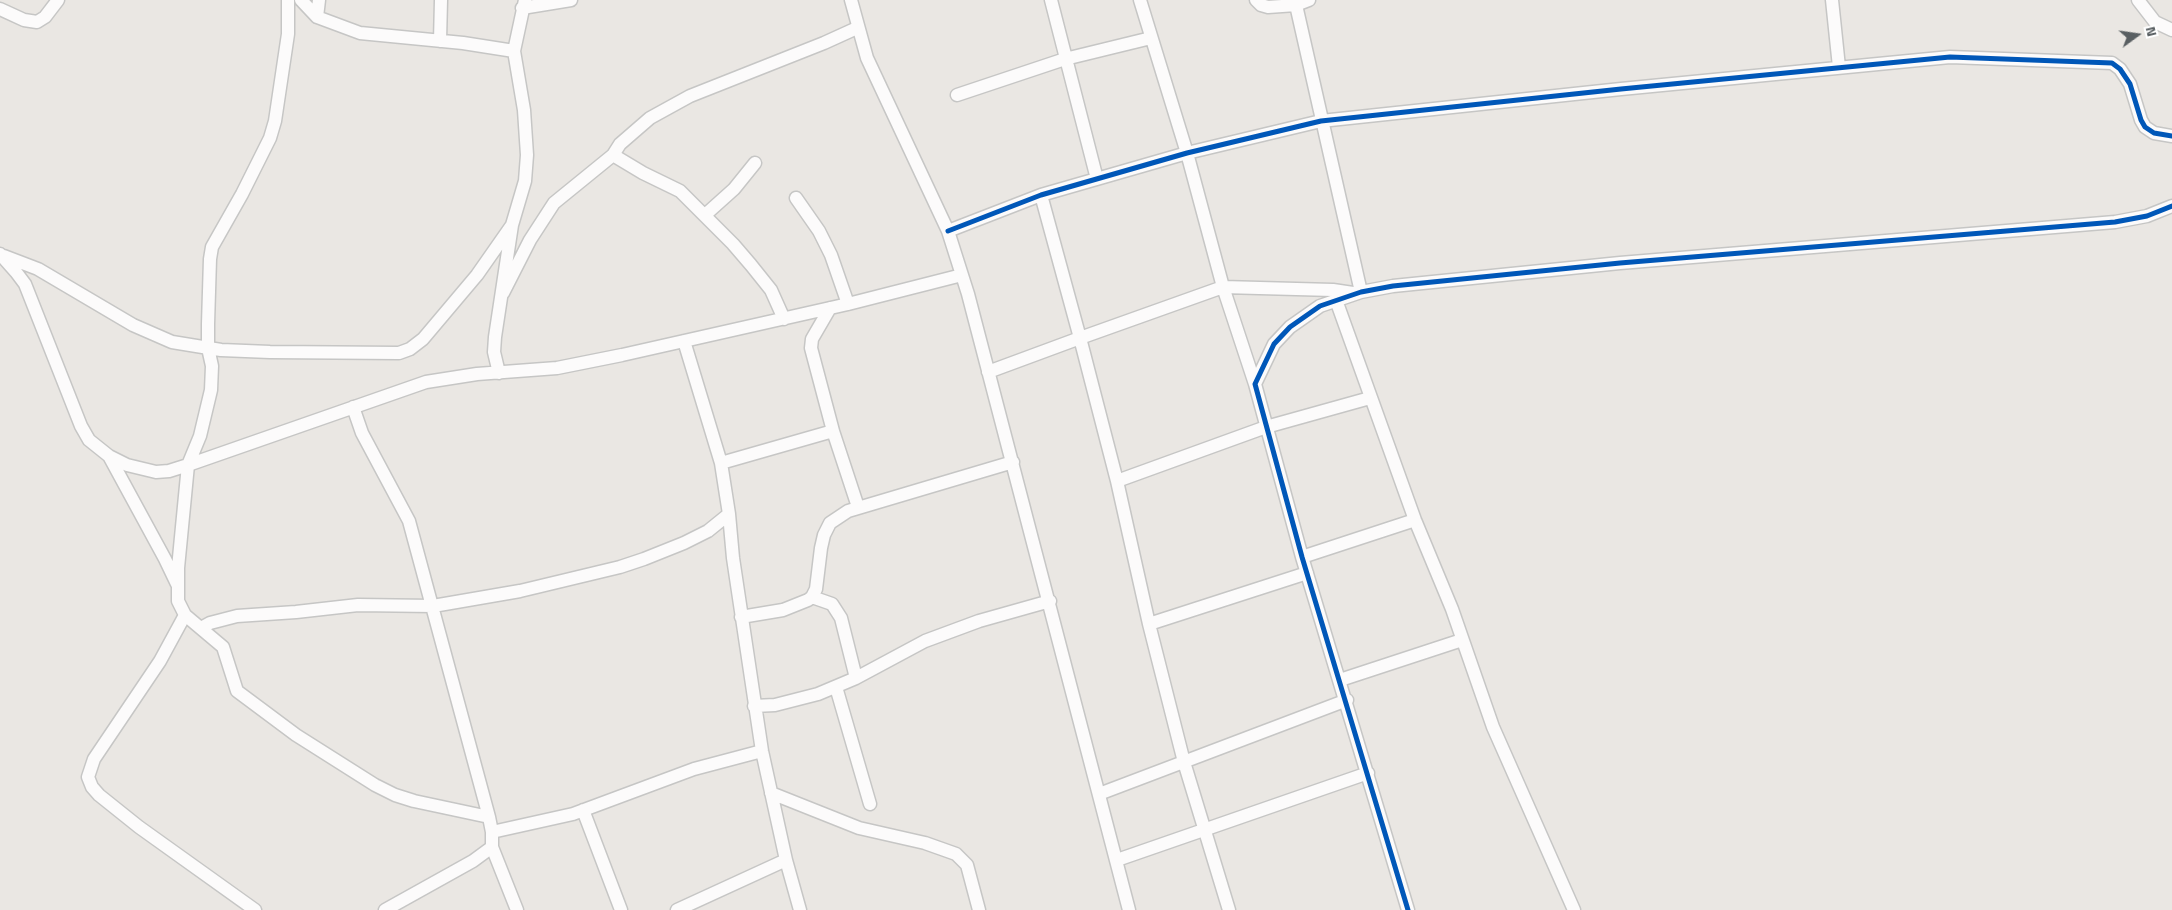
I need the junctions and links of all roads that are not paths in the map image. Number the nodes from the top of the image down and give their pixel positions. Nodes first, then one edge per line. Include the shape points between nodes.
1 (58, 0) edge
2 (288, 0) edge
3 (300, 0) edge
4 (319, 0) edge
5 (441, 0) edge
6 (571, 0) edge
7 (851, 0) edge
8 (1051, 0) edge
9 (1140, 0) edge
10 (1256, 0) edge
11 (1832, 0) edge
12 (2138, 0) edge
13 (1303, 2) edge
14 (523, 4) edge
15 (0, 9) edge
16 (317, 17) junction
17 (858, 28) junction
18 (2172, 30) edge
19 (1151, 38) junction
20 (440, 41) junction
21 (514, 51) junction
22 (1065, 59) junction
23 (1839, 67) junction
24 (957, 95) dead end
25 (1321, 121) junction
26 (2172, 136) edge
27 (1187, 152) junction
28 (613, 155) junction
29 (755, 163) dead end
30 (1097, 179) junction
31 (1041, 195) junction
32 (796, 198) dead end
33 (2172, 206) edge
34 (705, 215) junction
35 (512, 225) junction
36 (948, 231) junction
37 (1, 255) edge
38 (962, 275) junction
39 (1223, 287) junction
40 (503, 293) junction
41 (1358, 293) junction
42 (1336, 300) junction
43 (848, 304) junction
44 (830, 308) junction
45 (784, 319) junction
46 (1080, 338) junction
47 (684, 342) junction
48 (208, 348) junction
49 (988, 372) junction
50 (499, 373) junction
51 (1255, 384) junction
52 (1370, 398) junction
53 (353, 407) junction
54 (1266, 427) junction
55 (833, 431) junction
56 (109, 456) junction
57 (1013, 462) junction
58 (721, 463) junction
59 (188, 465) junction
60 (1117, 481) junction
61 (858, 507) junction
62 (729, 514) junction
63 (1415, 520) junction
64 (1302, 557) junction
65 (1307, 574) junction
66 (178, 587) junction
67 (812, 597) junction
68 (1050, 601) junction
69 (433, 606) junction
70 (185, 615) junction
71 (741, 617) junction
72 (1149, 624) junction
73 (201, 628) junction
74 (1462, 640) junction
75 (856, 678) junction
76 (1340, 680) junction
77 (836, 687) junction
78 (1347, 700) junction
79 (754, 706) junction
80 (762, 751) junction
81 (1184, 762) junction
82 (1368, 773) junction
83 (771, 793) junction
84 (1100, 794) junction
85 (870, 804) dead end
86 (583, 810) junction
87 (489, 816) junction
88 (1205, 830) junction
89 (492, 832) junction
90 (492, 847) junction
91 (786, 860) junction
92 (1117, 860) junction
93 (254, 910) edge
94 (385, 910) edge
95 (517, 910) edge
96 (621, 910) edge
97 (676, 910) edge
98 (800, 910) edge
99 (979, 910) edge
100 (1130, 910) edge
101 (1228, 910) edge
102 (1408, 910) edge
103 (1574, 910) edge

1 - 15 street via 37,22
2 - 48 street via 288,34 270,138 212,247
3 - 16 street
4 - 16 street
5 - 20 street
6 - 14 street
7 - 17 street
8 - 22 street
9 - 19 street
10 - 13 street via 1268,7
11 - 23 street
12 - 18 street via 2155,22
13 - 25 street
14 - 21 street
16 - 20 street via 360,33
17 - 28 street via 666,108 639,127
17 - 36 street via 876,79
19 - 22 street
19 - 27 street
20 - 21 street
21 - 35 street via 524,110 526,155 525,182
22 - 24 street
22 - 30 street
23 - 25 street
23 - 26 street via 1959,57 2061,63 2107,62 2125,75 2145,126 2154,132
25 - 27 street
25 - 41 street
27 - 30 street
27 - 39 street
28 - 34 street via 644,174 676,187
28 - 40 street via 554,203 530,240
29 - 34 street via 734,189
30 - 31 street
31 - 36 street
31 - 46 street
32 - 43 street via 819,231
33 - 41 street via 2147,216 2115,222 1620,263 1440,280
34 - 45 street via 771,290
35 - 40 street
35 - 48 street via 458,299 423,339 405,352 270,352
36 - 38 street
37 - 48 street via 38,269 160,338
37 - 56 street via 24,284 81,426 89,440
38 - 43 street
38 - 49 street
39 - 41 street
39 - 46 street
39 - 51 street
40 - 50 street via 494,352
41 - 42 street
42 - 51 street via 1320,306 1290,326 1274,344
42 - 52 street
43 - 44 street
44 - 45 street
44 - 55 street via 811,343
45 - 47 street
46 - 49 street
46 - 60 street
47 - 50 street via 557,368
47 - 58 street
48 - 59 street via 212,366 208,410
49 - 57 street
50 - 53 street via 426,382
51 - 54 street
52 - 54 street
52 - 63 street
53 - 59 street
53 - 69 street via 369,446 409,521
54 - 60 street
54 - 64 street
55 - 58 street
55 - 61 street
56 - 59 street via 133,467 156,472
56 - 66 street
57 - 61 street
57 - 68 street
58 - 62 street
59 - 66 street
60 - 72 street
61 - 67 street via 830,523 820,548 816,589
62 - 69 street via 708,531 684,543 620,567 491,597
62 - 71 street
63 - 64 street
63 - 74 street
64 - 65 street
65 - 72 street
65 - 76 street
66 - 70 street via 178,601
67 - 71 street via 784,610
67 - 75 street via 832,604 841,618
68 - 75 street via 979,620 925,641
68 - 84 street
69 - 73 street via 358,605 237,616
69 - 87 street
70 - 73 street
70 - 93 street via 160,661 94,759 88,777 99,795
71 - 79 street
72 - 81 street
73 - 87 street via 223,647 241,694 337,762 375,785 414,802
74 - 76 street
74 - 103 street via 1493,727
75 - 77 street
76 - 78 street
77 - 79 street via 792,701
77 - 85 street
78 - 81 street
78 - 82 street
79 - 80 street
80 - 83 street
80 - 86 street via 694,769
81 - 84 street
81 - 88 street
82 - 88 street
82 - 102 street
83 - 91 street
83 - 99 street via 859,828 925,843 956,854 967,865
84 - 92 street
86 - 89 street
86 - 96 street
87 - 89 street
88 - 92 street
88 - 101 street
89 - 90 street
90 - 94 street
90 - 95 street
91 - 97 street
91 - 98 street
92 - 100 street

